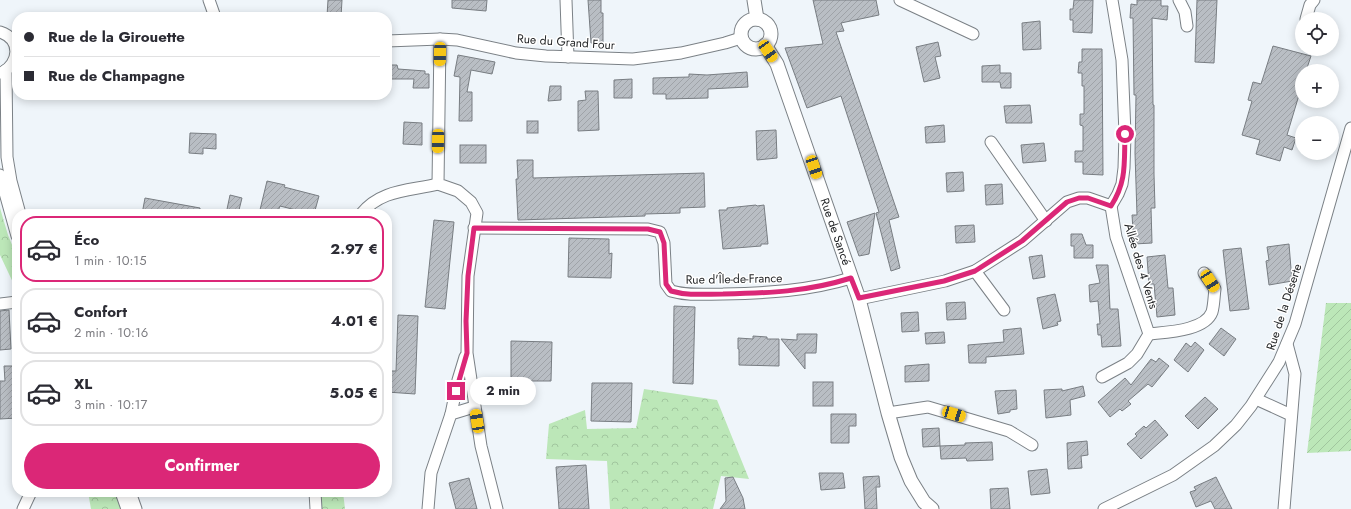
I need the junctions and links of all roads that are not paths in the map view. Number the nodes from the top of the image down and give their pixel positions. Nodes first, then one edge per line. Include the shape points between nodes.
1 (209, 0) edge
2 (566, 0) edge
3 (754, 0) edge
4 (900, 0) edge
5 (1112, 0) edge
6 (1180, 0) edge
7 (1314, 0) edge
8 (213, 12) edge
9 (1308, 12) edge
10 (757, 19) junction
11 (1187, 26) dead end
12 (1, 29) edge
13 (973, 34) dead end
14 (741, 38) junction
15 (440, 39) junction
16 (12, 40) edge
17 (392, 41) edge
18 (765, 45) junction
19 (568, 57) junction
20 (12, 64) edge
21 (3, 72) edge
22 (1351, 128) edge
23 (991, 142) dead end
24 (0, 174) edge
25 (438, 184) junction
26 (1111, 206) junction
27 (18, 209) edge
28 (367, 209) edge
29 (12, 218) edge
30 (1046, 221) junction
31 (474, 228) junction
32 (975, 271) junction
33 (1204, 273) dead end
34 (851, 278) junction
35 (859, 298) junction
36 (12, 303) edge
37 (0, 304) edge
38 (1004, 310) dead end
39 (1148, 334) junction
40 (1287, 344) junction
41 (467, 353) junction
42 (1102, 378) dead end
43 (1256, 399) junction
44 (474, 407) junction
45 (888, 413) junction
46 (451, 414) junction
47 (1291, 415) junction
48 (1032, 445) dead end
49 (29, 497) edge
50 (123, 497) edge
51 (132, 497) edge
52 (315, 497) edge
53 (23, 509) edge
54 (127, 509) edge
55 (136, 509) edge
56 (316, 509) edge
57 (428, 509) edge
58 (496, 509) edge
59 (932, 509) edge
60 (1104, 509) edge
61 (1284, 509) edge

1 - 8 street
2 - 19 street
3 - 10 street
4 - 13 street
5 - 26 street via 1122,60 1124,168 1122,184
6 - 11 street
7 - 9 street
10 - 14 street via 744,25
10 - 18 street via 765,22 770,30 769,40
12 - 16 street
14 - 18 street via 753,49
14 - 19 street, Rue du Grand Four via 659,56 633,59
15 - 17 street, Rue du Grand Four
15 - 19 street, Rue du Grand Four via 457,40 516,53
15 - 25 street
18 - 34 street, Rue de Sancé via 777,64
20 - 21 street
21 - 27 street via 7,157 10,181
22 - 40 street, Rue de la Déserte
23 - 30 street
24 - 29 street
25 - 28 street via 382,196
25 - 31 street via 458,191 471,202 477,213
26 - 30 street via 1088,198 1079,198 1067,202
26 - 39 street, Allée des 4 Vents via 1116,237
30 - 32 street via 1022,241
31 - 34 street, Rue d'Île-de-France via 648,229 660,232 664,243 666,284 671,291 683,294 796,291
31 - 41 street via 468,276
32 - 35 street via 944,281
32 - 38 street
33 - 39 street via 1215,289 1212,312 1206,321 1186,330
34 - 35 street, Rue de Sancé
35 - 45 street, Rue de Sancé
36 - 37 street
39 - 42 street via 1137,354 1128,363
40 - 43 street, Rue de la Déserte
40 - 47 street via 1295,374
41 - 44 street
41 - 46 street
43 - 47 street
43 - 60 street, Rue de la Déserte via 1236,425 1214,446 1173,475
44 - 46 street
44 - 58 street via 480,446
45 - 48 street via 928,407 1009,431
45 - 59 street, Rue de Sancé via 901,458 911,481 924,502
46 - 57 street via 432,473
47 - 61 street
49 - 53 street
50 - 54 street
51 - 55 street
52 - 56 street

